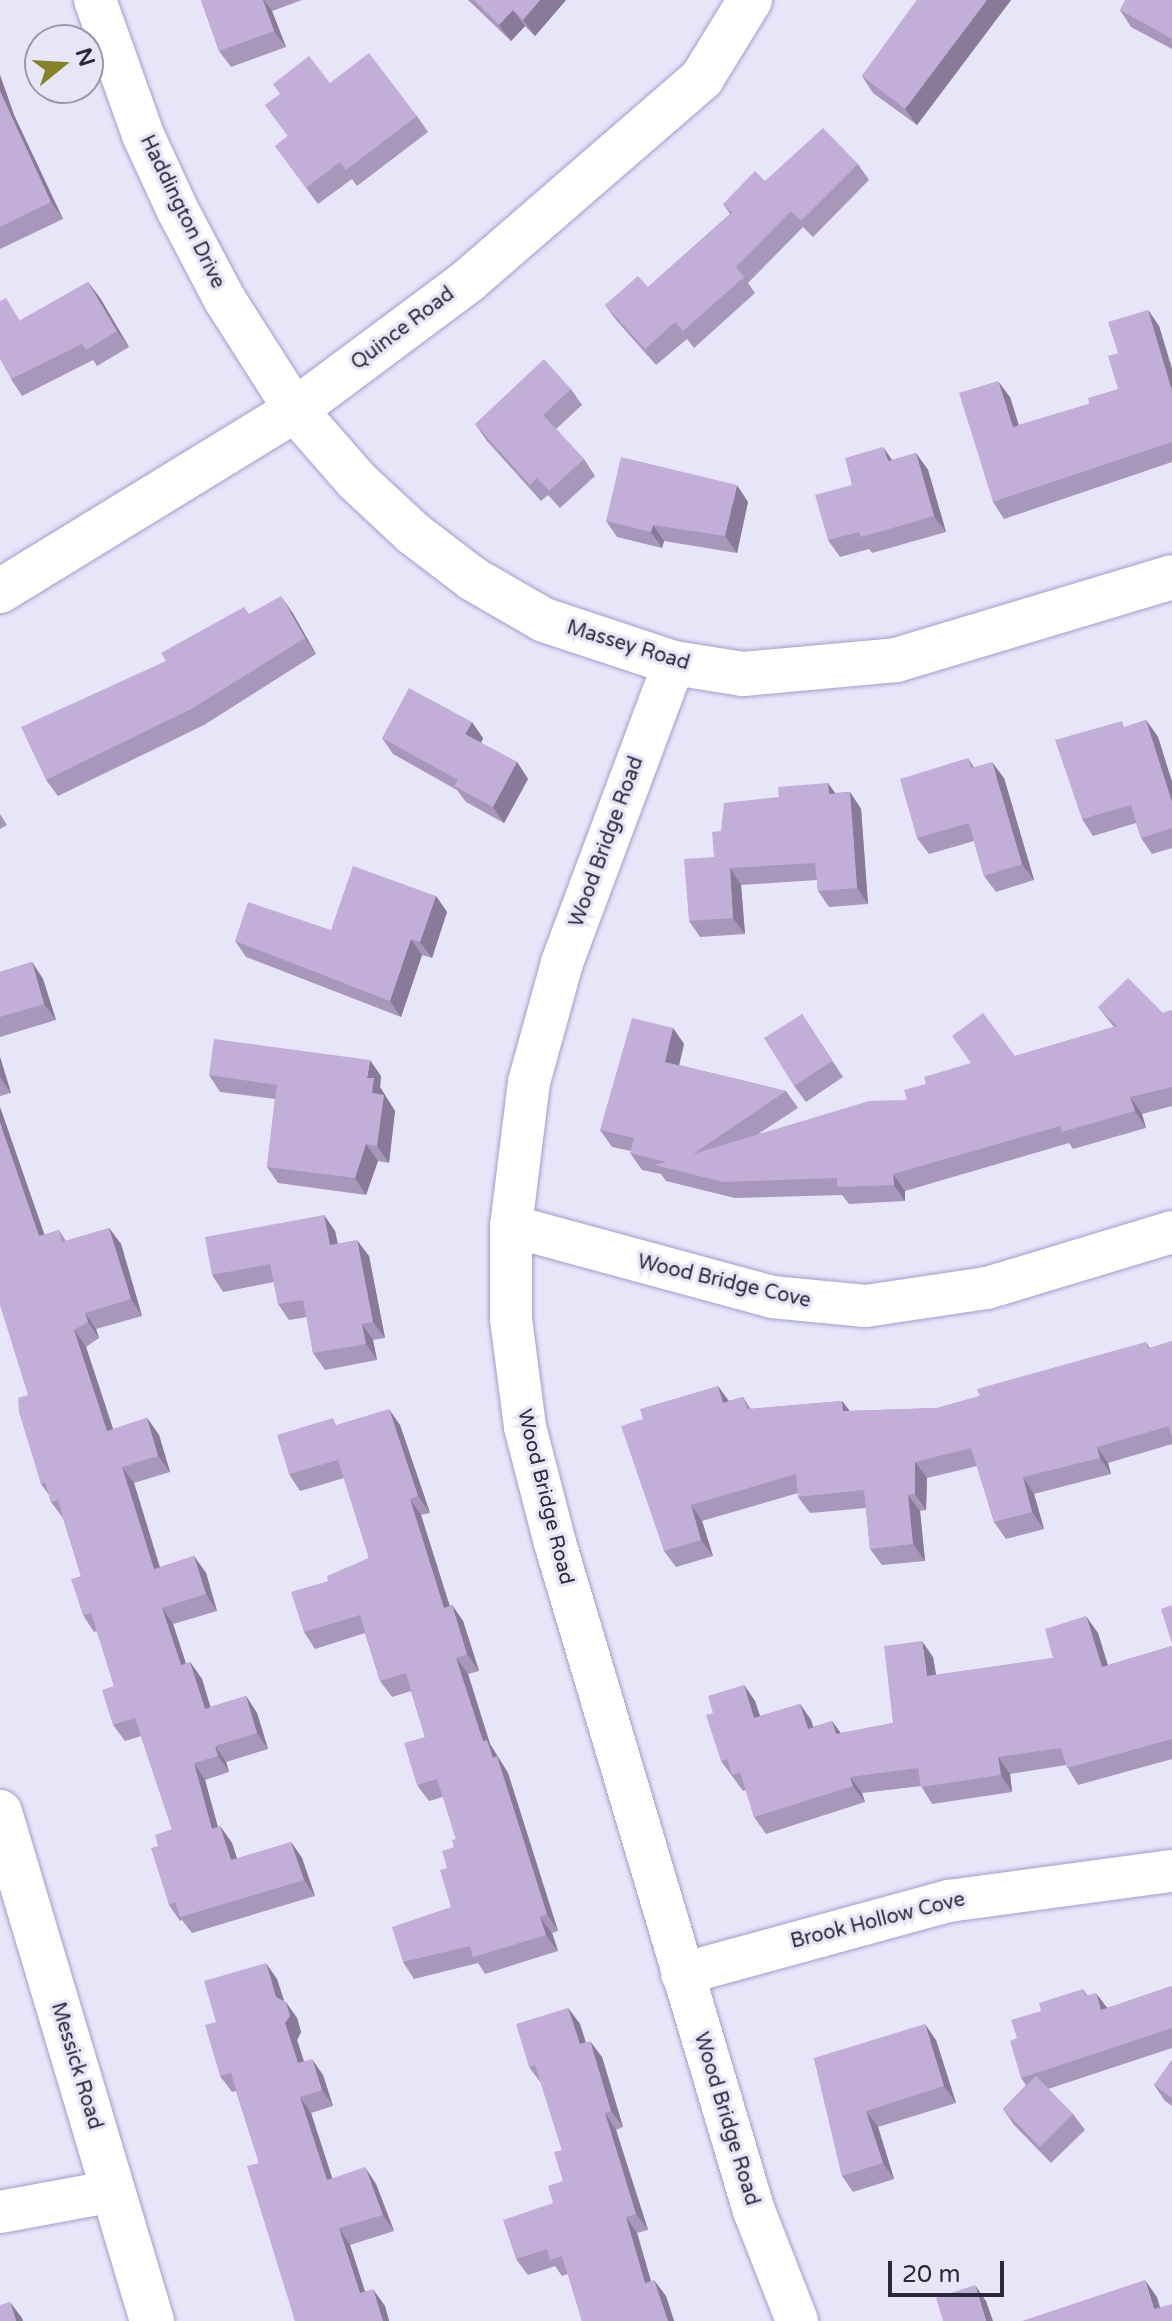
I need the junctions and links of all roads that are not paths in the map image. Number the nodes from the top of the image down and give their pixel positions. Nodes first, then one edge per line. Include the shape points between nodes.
1 (95, 0) edge
2 (750, 0) edge
3 (295, 410) junction
4 (1172, 577) edge
5 (0, 591) edge
6 (674, 663) junction
7 (511, 1226) junction
8 (1172, 1232) edge
9 (0, 1812) edge
10 (1172, 1871) edge
11 (682, 1974) junction
12 (113, 2191) junction
13 (0, 2212) edge
14 (152, 2321) edge
15 (797, 2321) edge

1 - 3 street, Haddington Drive via 143,135 177,209 225,300
2 - 3 street, Quince Road via 702,78 468,281
3 - 5 street, Quince Road
3 - 6 street, Massey Road via 356,480 473,579 544,620
4 - 6 street, Massey Road via 896,660 743,674
6 - 7 street, Wood Bridge Road via 545,1019 529,1082
7 - 8 street, Wood Bridge Cove via 772,1297 866,1306 987,1288
7 - 11 street, Wood Bridge Road via 511,1319 525,1427
9 - 12 street, Messick Road
10 - 11 street, Brook Hollow Cove via 934,1904
11 - 15 street, Wood Bridge Road via 754,2211
12 - 13 street
12 - 14 street, Messick Road

